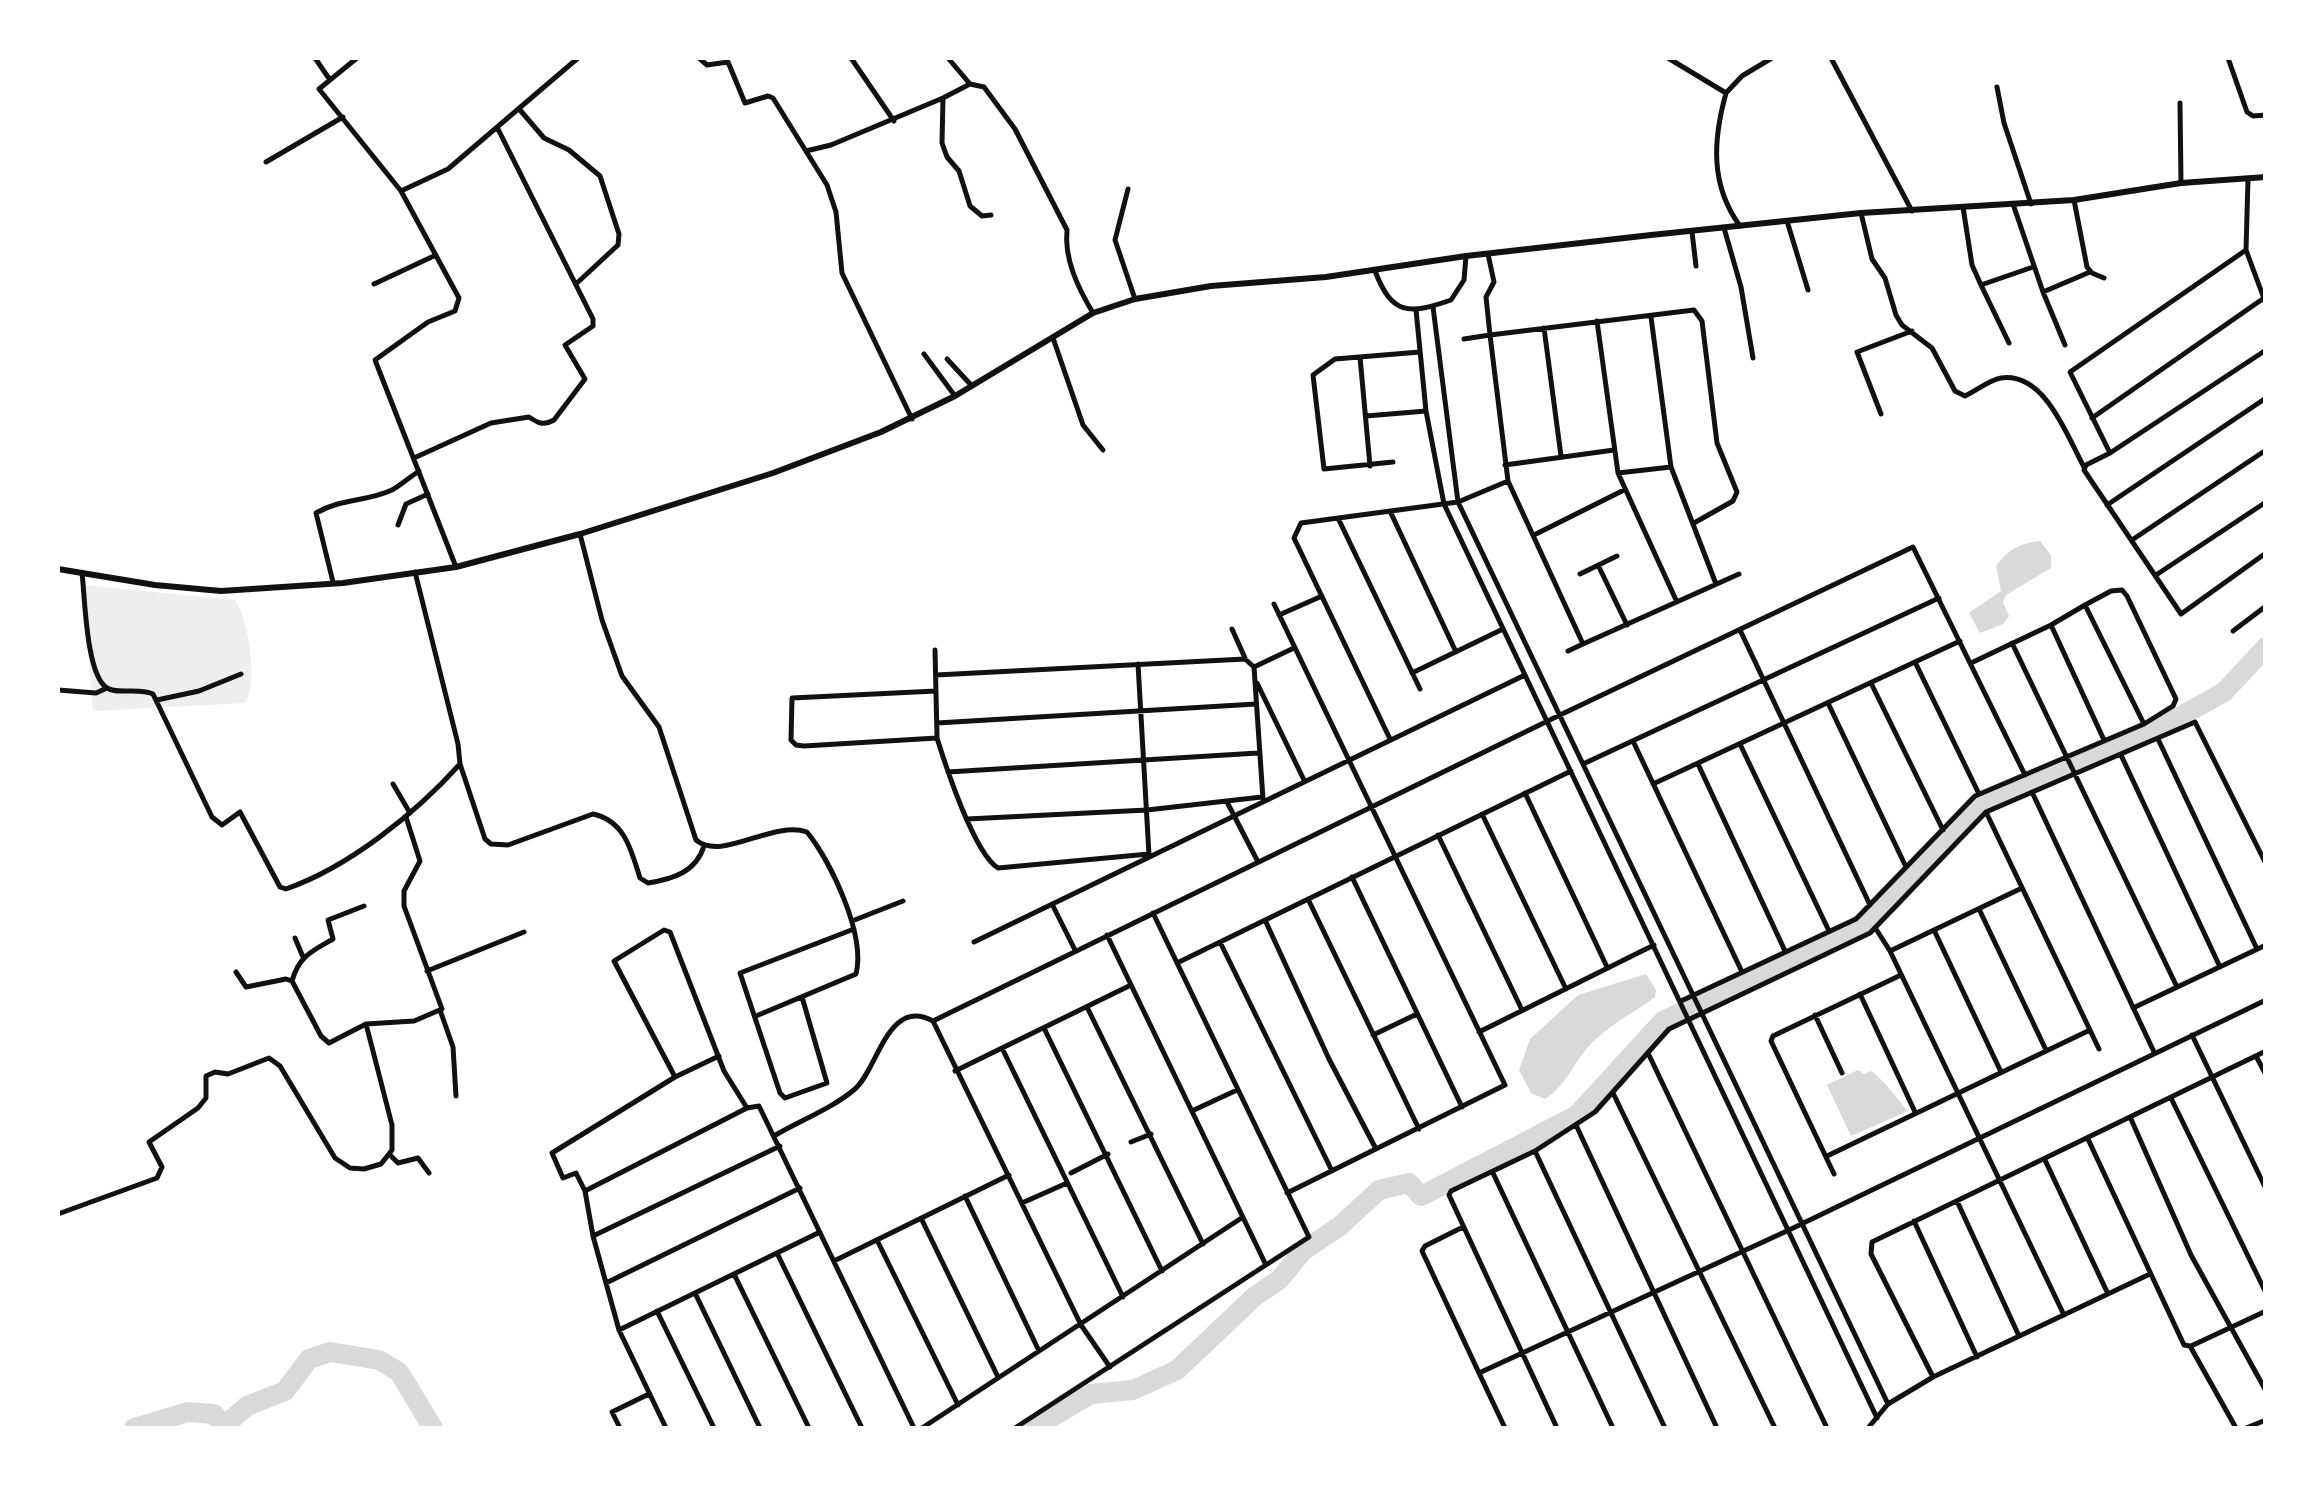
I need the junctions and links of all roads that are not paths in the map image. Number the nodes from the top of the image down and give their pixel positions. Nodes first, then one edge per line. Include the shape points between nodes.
1 (315, 58) edge
2 (357, 58) edge
3 (578, 58) edge
4 (699, 58) edge
5 (850, 58) edge
6 (948, 58) edge
7 (1668, 58) edge
8 (1772, 58) edge
9 (1831, 58) edge
10 (2228, 58) edge
11 (330, 80) junction
12 (970, 84) junction
13 (1996, 87) dead end
14 (1726, 93) junction
15 (944, 98) junction
16 (2180, 103) dead end
17 (520, 110) junction
18 (2266, 115) edge
19 (343, 117) junction
20 (894, 121) junction
21 (497, 127) junction
22 (806, 151) junction
23 (266, 162) dead end
24 (2266, 177) edge
25 (2248, 179) junction
26 (2181, 182) junction
27 (1128, 189) dead end
28 (401, 191) junction
29 (2074, 200) junction
30 (2013, 204) junction
31 (2031, 204) junction
32 (1963, 207) junction
33 (1912, 211) junction
34 (1862, 213) junction
35 (991, 215) dead end
36 (1787, 221) junction
37 (1740, 226) junction
38 (1724, 228) junction
39 (1692, 232) junction
40 (2246, 250) junction
41 (1488, 254) junction
42 (436, 255) junction
43 (1466, 256) junction
44 (1696, 266) dead end
45 (2033, 268) junction
46 (1375, 270) junction
47 (2090, 272) junction
48 (2104, 278) dead end
49 (577, 283) junction
50 (374, 284) dead end
51 (1981, 284) junction
52 (1808, 290) dead end
53 (2042, 292) junction
54 (1136, 299) junction
55 (2265, 301) edge
56 (1433, 307) junction
57 (1416, 310) junction
58 (1093, 313) junction
59 (1651, 316) junction
60 (1597, 321) junction
61 (1544, 328) junction
62 (1912, 331) junction
63 (1052, 335) junction
64 (1490, 335) junction
65 (1464, 338) dead end
66 (2009, 343) dead end
67 (2064, 344) dead end
68 (2266, 350) edge
69 (1420, 352) junction
70 (924, 354) dead end
71 (1360, 357) junction
72 (1753, 358) dead end
73 (947, 359) dead end
74 (972, 386) junction
75 (955, 396) junction
76 (2266, 398) edge
77 (1426, 410) junction
78 (1881, 414) dead end
79 (1366, 416) junction
80 (912, 418) junction
81 (2092, 418) junction
82 (1103, 450) dead end
83 (1614, 450) junction
84 (2266, 450) edge
85 (2110, 453) junction
86 (1561, 456) junction
87 (414, 459) junction
88 (1393, 462) dead end
89 (1506, 465) junction
90 (1370, 466) junction
91 (1671, 467) junction
92 (2084, 467) junction
93 (418, 471) junction
94 (1618, 473) junction
95 (1508, 481) junction
96 (1624, 490) junction
97 (428, 494) junction
98 (1458, 502) junction
99 (2266, 502) edge
100 (1444, 504) junction
101 (2107, 505) junction
102 (1390, 511) junction
103 (1338, 518) junction
104 (1694, 523) junction
105 (398, 525) dead end
106 (580, 534) junction
107 (1534, 535) junction
108 (2132, 540) junction
109 (2266, 553) edge
110 (1617, 556) dead end
111 (1598, 566) junction
112 (456, 567) junction
113 (58, 570) edge
114 (82, 572) junction
115 (415, 572) junction
116 (1580, 574) dead end
117 (1739, 574) dead end
118 (2156, 574) junction
119 (333, 582) junction
120 (1716, 584) junction
121 (1322, 596) junction
122 (1939, 598) junction
123 (1676, 600) junction
124 (1274, 604) dead end
125 (2085, 605) junction
126 (2266, 606) edge
127 (1278, 616) junction
128 (1626, 625) junction
129 (2050, 625) junction
130 (1232, 629) dead end
131 (1503, 629) junction
132 (1740, 630) junction
133 (2232, 630) dead end
134 (1960, 641) junction
135 (2012, 643) junction
136 (1583, 644) junction
137 (1294, 648) junction
138 (936, 650) dead end
139 (1568, 651) dead end
140 (1456, 652) junction
141 (1246, 660) junction
142 (1915, 662) junction
143 (1970, 663) junction
144 (1138, 664) junction
145 (1254, 666) junction
146 (241, 674) dead end
147 (1412, 674) junction
148 (1525, 674) junction
149 (936, 676) junction
150 (1255, 680) junction
151 (1764, 680) junction
152 (1871, 683) junction
153 (107, 688) junction
154 (1420, 689) dead end
155 (58, 690) edge
156 (936, 691) junction
157 (157, 700) junction
158 (1828, 703) junction
159 (1256, 704) junction
160 (1141, 711) junction
161 (1560, 714) junction
162 (1547, 721) junction
163 (937, 723) junction
164 (1784, 723) junction
165 (2144, 724) junction
166 (937, 738) junction
167 (1390, 738) junction
168 (2158, 739) junction
169 (1633, 741) junction
170 (2104, 741) junction
171 (1740, 744) junction
172 (1258, 753) junction
173 (2121, 755) junction
174 (1347, 758) junction
175 (2067, 758) junction
176 (1144, 760) junction
177 (460, 764) junction
178 (1584, 764) junction
179 (1698, 764) junction
180 (1571, 771) junction
181 (948, 772) junction
182 (2074, 773) junction
183 (2025, 775) junction
184 (1304, 780) junction
185 (394, 784) dead end
186 (1653, 784) junction
187 (2032, 792) junction
188 (1525, 794) junction
189 (1979, 794) junction
190 (1262, 798) junction
191 (1227, 801) junction
192 (1370, 807) junction
193 (1147, 810) junction
194 (1986, 812) junction
195 (1232, 814) junction
196 (1482, 814) junction
197 (408, 815) junction
198 (967, 819) junction
199 (1943, 830) junction
200 (1438, 836) junction
201 (704, 846) junction
202 (1149, 855) junction
203 (1394, 857) junction
204 (1258, 862) junction
205 (2266, 864) edge
206 (1907, 869) junction
207 (1352, 878) junction
208 (2022, 888) junction
209 (1308, 899) junction
210 (903, 902) dead end
211 (1052, 904) junction
212 (1870, 905) junction
213 (364, 906) dead end
214 (1979, 908) junction
215 (1152, 913) junction
216 (852, 920) junction
217 (1264, 920) junction
218 (1876, 928) junction
219 (854, 929) junction
220 (1934, 930) junction
221 (1829, 931) junction
222 (524, 932) dead end
223 (1108, 935) junction
224 (295, 938) dead end
225 (974, 942) dead end
226 (1220, 942) junction
227 (2266, 945) edge
228 (1654, 946) junction
229 (2257, 949) junction
230 (1076, 951) junction
231 (1890, 951) junction
232 (1786, 952) junction
233 (303, 957) junction
234 (1177, 964) junction
235 (2220, 967) junction
236 (1607, 968) junction
237 (428, 971) junction
238 (236, 972) dead end
239 (1742, 972) junction
240 (1901, 975) junction
241 (292, 982) junction
242 (1132, 986) junction
243 (2177, 987) junction
244 (1566, 988) junction
245 (1860, 994) junction
246 (1694, 996) junction
247 (802, 997) junction
248 (2266, 1000) edge
249 (1681, 1003) junction
250 (1088, 1007) junction
251 (2133, 1008) junction
252 (440, 1010) junction
253 (1522, 1010) junction
254 (1701, 1012) junction
255 (1417, 1014) junction
256 (1815, 1015) junction
257 (756, 1016) junction
258 (1688, 1016) junction
259 (932, 1021) junction
260 (366, 1024) junction
261 (1044, 1028) junction
262 (2090, 1030) junction
263 (1478, 1032) junction
264 (1373, 1035) junction
265 (2192, 1035) junction
266 (1002, 1048) junction
267 (2098, 1048) dead end
268 (2046, 1050) junction
269 (2266, 1051) edge
270 (1648, 1053) junction
271 (2154, 1053) junction
272 (719, 1056) junction
273 (2256, 1056) junction
274 (955, 1071) junction
275 (2001, 1072) junction
276 (1842, 1074) dead end
277 (2266, 1075) edge
278 (675, 1077) junction
279 (2212, 1077) junction
280 (1236, 1090) junction
281 (1613, 1092) junction
282 (1958, 1092) junction
283 (456, 1096) dead end
284 (2171, 1098) junction
285 (1462, 1107) junction
286 (747, 1108) junction
287 (1194, 1110) junction
288 (1915, 1112) junction
289 (2131, 1119) junction
290 (1576, 1125) junction
291 (1419, 1128) junction
292 (1150, 1134) junction
293 (774, 1136) junction
294 (1979, 1136) junction
295 (2088, 1139) junction
296 (1132, 1142) dead end
297 (780, 1146) junction
298 (1376, 1150) junction
299 (1536, 1151) junction
300 (390, 1154) junction
301 (1108, 1154) junction
302 (1826, 1157) junction
303 (2045, 1160) junction
304 (1332, 1171) junction
305 (428, 1172) dead end
306 (1492, 1172) junction
307 (1071, 1173) dead end
308 (1834, 1174) dead end
309 (1009, 1175) junction
310 (2000, 1180) junction
311 (1067, 1183) junction
312 (800, 1188) junction
313 (2266, 1189) edge
314 (585, 1191) junction
315 (1287, 1193) junction
316 (964, 1196) junction
317 (1957, 1201) junction
318 (1022, 1203) junction
319 (58, 1214) edge
320 (921, 1218) junction
321 (1243, 1218) junction
322 (1914, 1221) junction
323 (1801, 1223) junction
324 (1463, 1228) junction
325 (1789, 1230) junction
326 (820, 1232) junction
327 (592, 1236) junction
328 (877, 1240) junction
329 (1203, 1244) junction
330 (1743, 1252) junction
331 (777, 1253) junction
332 (834, 1261) junction
333 (1265, 1263) junction
334 (1162, 1271) junction
335 (1698, 1271) junction
336 (734, 1274) junction
337 (2150, 1274) junction
338 (606, 1283) junction
339 (695, 1293) junction
340 (1655, 1293) junction
341 (2108, 1294) junction
342 (2266, 1294) edge
343 (1122, 1297) junction
344 (2266, 1311) edge
345 (658, 1312) junction
346 (1610, 1314) junction
347 (2064, 1315) junction
348 (1081, 1325) junction
349 (2229, 1328) junction
350 (619, 1330) junction
351 (1566, 1334) junction
352 (2020, 1336) junction
353 (2190, 1346) junction
354 (1040, 1352) junction
355 (1522, 1354) junction
356 (1976, 1356) junction
357 (1110, 1367) junction
358 (1479, 1373) junction
359 (1932, 1377) junction
360 (998, 1378) junction
361 (2266, 1390) edge
362 (649, 1394) junction
363 (1888, 1404) junction
364 (958, 1405) junction
365 (1877, 1418) junction
366 (2266, 1420) edge
367 (620, 1428) edge
368 (666, 1428) edge
369 (714, 1428) edge
370 (760, 1428) edge
371 (809, 1428) edge
372 (862, 1428) edge
373 (918, 1428) edge
374 (1014, 1428) edge
375 (1506, 1428) edge
376 (1557, 1428) edge
377 (1612, 1428) edge
378 (1665, 1428) edge
379 (1717, 1428) edge
380 (1775, 1428) edge
381 (1827, 1428) edge
382 (1868, 1428) edge
383 (2236, 1428) edge
384 (2246, 1428) edge

1 - 11 street
2 - 11 street
3 - 17 street
4 - 22 street via 707,65 728,62 745,103 774,98
5 - 20 street
6 - 12 street
7 - 14 street
8 - 14 street
9 - 33 street
10 - 18 street via 2247,112
11 - 19 street via 319,89
12 - 15 street
12 - 58 street via 984,87 1021,140 1066,230 1068,259
13 - 31 street
14 - 37 street via 1715,163 1722,198
15 - 20 street
15 - 35 street via 947,158 959,170 970,206
16 - 26 street
17 - 21 street
17 - 49 street via 544,138 600,176 612,208 618,245
19 - 23 street
19 - 28 street
20 - 22 street
21 - 28 street via 448,169
21 - 49 street
22 - 80 street via 835,206 842,272
24 - 25 street
25 - 26 street
25 - 40 street
26 - 29 street
27 - 54 street via 1115,240
28 - 42 street
29 - 31 street
29 - 47 street
30 - 31 street
30 - 32 street
30 - 45 street
32 - 33 street
32 - 51 street
33 - 34 street
34 - 36 street
34 - 62 street via 1896,316
36 - 37 street
36 - 52 street
37 - 38 street
38 - 39 street
38 - 72 street
39 - 41 street
39 - 44 street
40 - 55 street
40 - 81 street via 2072,370
41 - 43 street
41 - 64 street via 1494,282 1486,297
42 - 50 street
42 - 87 street via 458,308 375,360
43 - 46 street
43 - 56 street via 1461,288
45 - 51 street
45 - 53 street
46 - 54 street
46 - 57 street via 1385,296
47 - 48 street
47 - 53 street
49 - 87 street via 594,323 566,348 585,379 554,420 491,423
51 - 66 street
53 - 67 street
54 - 58 street
55 - 81 street
56 - 57 street
56 - 98 street
57 - 69 street
58 - 63 street
59 - 60 street
59 - 91 street
59 - 104 street via 1694,310 1702,321 1717,444 1736,496
60 - 61 street
60 - 83 street
61 - 64 street
61 - 86 street
62 - 78 street via 1857,352
62 - 92 street via 1938,355 1962,396 2004,378 2042,393
63 - 74 street
63 - 82 street via 1083,426
64 - 65 street
64 - 89 street
68 - 85 street
69 - 71 street
69 - 77 street
70 - 75 street
71 - 79 street
71 - 90 street via 1332,360 1313,378 1323,468
73 - 74 street
74 - 75 street
75 - 80 street
76 - 101 street
77 - 79 street
77 - 100 street
79 - 90 street
80 - 106 street via 773,473
81 - 85 street
83 - 86 street
83 - 94 street
84 - 108 street
85 - 92 street
86 - 89 street
87 - 93 street
88 - 90 street
89 - 95 street
91 - 94 street
91 - 104 street
92 - 101 street
93 - 97 street
93 - 119 street via 393,489 317,512
94 - 96 street
95 - 98 street
95 - 107 street
96 - 107 street
96 - 123 street
97 - 105 street via 406,504
97 - 112 street
98 - 100 street
98 - 161 street
99 - 118 street
100 - 102 street
100 - 131 street
101 - 108 street
102 - 103 street
102 - 140 street
103 - 121 street via 1301,523 1294,535
103 - 147 street
104 - 120 street
106 - 112 street
106 - 201 street via 622,676 659,727 696,840
107 - 136 street
108 - 118 street
109 - 118 street via 2181,614
110 - 111 street
111 - 116 street
111 - 128 street
112 - 115 street
113 - 114 street
114 - 119 street via 221,591
114 - 153 street via 92,662
115 - 119 street
115 - 177 street
117 - 120 street
120 - 123 street
121 - 127 street
121 - 167 street
122 - 132 street via 1913,548
122 - 134 street
122 - 151 street
123 - 128 street
124 - 127 street
125 - 129 street
125 - 165 street
125 - 165 street via 2116,589 2128,596 2176,699
126 - 133 street
127 - 137 street
128 - 136 street
129 - 135 street
129 - 170 street
130 - 141 street
131 - 140 street
131 - 148 street
132 - 151 street
132 - 161 street
134 - 142 street
134 - 143 street
135 - 143 street
135 - 175 street
136 - 139 street
137 - 145 street
137 - 174 street
138 - 149 street
140 - 147 street
141 - 144 street
141 - 145 street
142 - 152 street
142 - 189 street
143 - 183 street
144 - 149 street
144 - 160 street
145 - 150 street
146 - 157 street
147 - 154 street
148 - 162 street
148 - 167 street
149 - 156 street
150 - 159 street
150 - 184 street
151 - 164 street
151 - 169 street
152 - 158 street
152 - 199 street
153 - 155 street
153 - 157 street via 142,689
156 - 163 street
156 - 166 street via 790,701 796,745
157 - 197 street via 212,817 223,824 240,812 282,888 311,879
158 - 164 street
158 - 206 street
159 - 160 street
159 - 172 street
160 - 163 street
160 - 176 street
161 - 162 street
161 - 178 street
162 - 180 street
162 - 192 street
163 - 166 street
164 - 171 street
164 - 212 street
165 - 170 street
166 - 181 street
167 - 174 street
168 - 173 street
168 - 205 street via 2197,723
168 - 229 street
169 - 178 street
169 - 186 street
170 - 175 street
171 - 179 street
171 - 221 street
172 - 176 street
172 - 190 street
173 - 182 street
173 - 235 street
174 - 184 street
174 - 192 street
175 - 182 street
175 - 183 street
176 - 181 street
176 - 193 street
177 - 197 street
177 - 201 street via 492,844 508,845 593,814 608,817 648,883 684,872 699,861
178 - 246 street
179 - 186 street
179 - 232 street
180 - 188 street
180 - 228 street
181 - 198 street
182 - 187 street
182 - 243 street
183 - 189 street
184 - 190 street
185 - 197 street
186 - 239 street
187 - 194 street
187 - 251 street
188 - 196 street
188 - 236 street
189 - 199 street
190 - 191 street
190 - 195 street
191 - 193 street
191 - 195 street
192 - 203 street
192 - 204 street
193 - 198 street
193 - 202 street
194 - 208 street
194 - 218 street
195 - 202 street
195 - 204 street
196 - 200 street
196 - 244 street
197 - 237 street via 420,861 404,891 404,906
198 - 202 street via 998,868
199 - 206 street
200 - 203 street
200 - 253 street
201 - 216 street via 776,829 807,832
202 - 211 street
203 - 207 street
203 - 263 street
204 - 215 street
206 - 212 street
207 - 209 street
207 - 255 street
208 - 214 street
208 - 262 street
209 - 217 street
209 - 264 street
210 - 216 street
211 - 225 street
211 - 230 street
212 - 221 street
213 - 233 street via 328,920 333,939
214 - 220 street
214 - 268 street
215 - 223 street
215 - 234 street
216 - 219 street
217 - 226 street
217 - 298 street
218 - 231 street
218 - 254 street
219 - 247 street via 856,974
219 - 257 street via 741,971
220 - 231 street
220 - 275 street
221 - 232 street
222 - 237 street
223 - 230 street
223 - 242 street
224 - 233 street
226 - 234 street
226 - 304 street
227 - 229 street
228 - 236 street
228 - 249 street
229 - 235 street
230 - 259 street
231 - 240 street
232 - 239 street
233 - 241 street
234 - 280 street
235 - 243 street
236 - 244 street
237 - 252 street
238 - 241 street via 246,987
239 - 246 street
240 - 245 street
240 - 282 street
241 - 260 street via 326,1041
242 - 250 street
242 - 287 street
243 - 251 street
244 - 253 street
245 - 256 street
245 - 288 street
246 - 249 street
246 - 254 street
247 - 257 street
247 - 257 street via 826,1084 784,1098
248 - 265 street
249 - 258 street
250 - 261 street
250 - 292 street
251 - 271 street
252 - 260 street via 414,1021
252 - 283 street via 453,1047
253 - 263 street
254 - 258 street
254 - 323 street
255 - 264 street
255 - 285 street
256 - 276 street
256 - 302 street via 1771,1041
258 - 270 street
258 - 325 street
259 - 274 street
259 - 293 street via 922,1015 897,1025 854,1090
260 - 300 street via 392,1126
261 - 266 street
261 - 301 street
262 - 267 street
262 - 268 street
263 - 285 street via 1505,1084
264 - 291 street
265 - 271 street
265 - 279 street
266 - 274 street
266 - 311 street
268 - 275 street
269 - 273 street
270 - 281 street
270 - 330 street
271 - 294 street
272 - 278 street
272 - 278 street via 664,930 614,960
272 - 286 street
273 - 277 street
273 - 279 street
274 - 309 street
275 - 282 street
278 - 314 street via 552,1153 563,1178 576,1173
279 - 284 street
279 - 313 street
280 - 287 street
280 - 315 street
281 - 290 street
281 - 335 street
282 - 288 street
282 - 294 street
284 - 289 street
284 - 342 street
285 - 291 street
286 - 293 street via 759,1106
286 - 314 street
287 - 321 street
288 - 302 street
289 - 295 street
289 - 349 street
290 - 299 street
290 - 340 street
291 - 298 street
292 - 296 street
292 - 329 street
293 - 297 street
294 - 310 street
294 - 323 street
295 - 303 street
295 - 337 street
297 - 312 street
297 - 327 street
298 - 304 street
299 - 306 street
299 - 346 street
300 - 305 street via 398,1163 418,1158
300 - 319 street via 373,1168 342,1164 280,1066 268,1058 206,1076 206,1098 198,1108 149,1142 162,1167 157,1178
301 - 307 street
301 - 334 street
302 - 308 street
303 - 310 street
303 - 341 street
304 - 315 street
306 - 324 street via 1449,1193
306 - 351 street
309 - 316 street
309 - 318 street
310 - 317 street
310 - 347 street
311 - 318 street
311 - 343 street
312 - 326 street
312 - 338 street
314 - 327 street
315 - 333 street via 1309,1236
316 - 320 street
316 - 354 street
317 - 322 street
317 - 352 street
318 - 348 street
320 - 328 street
320 - 360 street
321 - 329 street
321 - 333 street
322 - 356 street
322 - 359 street via 1876,1239 1869,1250
323 - 325 street
323 - 363 street
324 - 355 street
324 - 358 street via 1422,1250
325 - 330 street
325 - 365 street
326 - 331 street
326 - 332 street
327 - 338 street
328 - 332 street
328 - 364 street
329 - 334 street
330 - 335 street
330 - 381 street
331 - 336 street
331 - 372 street
332 - 373 street
333 - 357 street
334 - 343 street
335 - 340 street
335 - 380 street
336 - 339 street
336 - 371 street
337 - 341 street
337 - 353 street via 2184,1346
338 - 350 street
339 - 345 street
339 - 370 street
340 - 346 street
340 - 379 street
341 - 347 street
343 - 348 street
344 - 349 street
345 - 350 street
345 - 369 street
346 - 351 street
346 - 378 street
347 - 352 street
348 - 354 street
348 - 357 street
349 - 353 street
349 - 361 street
350 - 362 street
351 - 355 street
351 - 377 street
352 - 356 street
353 - 383 street
354 - 360 street
355 - 358 street
355 - 376 street
356 - 359 street
357 - 374 street
358 - 375 street
359 - 363 street
360 - 364 street
362 - 367 street via 612,1412
362 - 368 street
363 - 365 street
364 - 373 street
365 - 382 street
366 - 384 street

